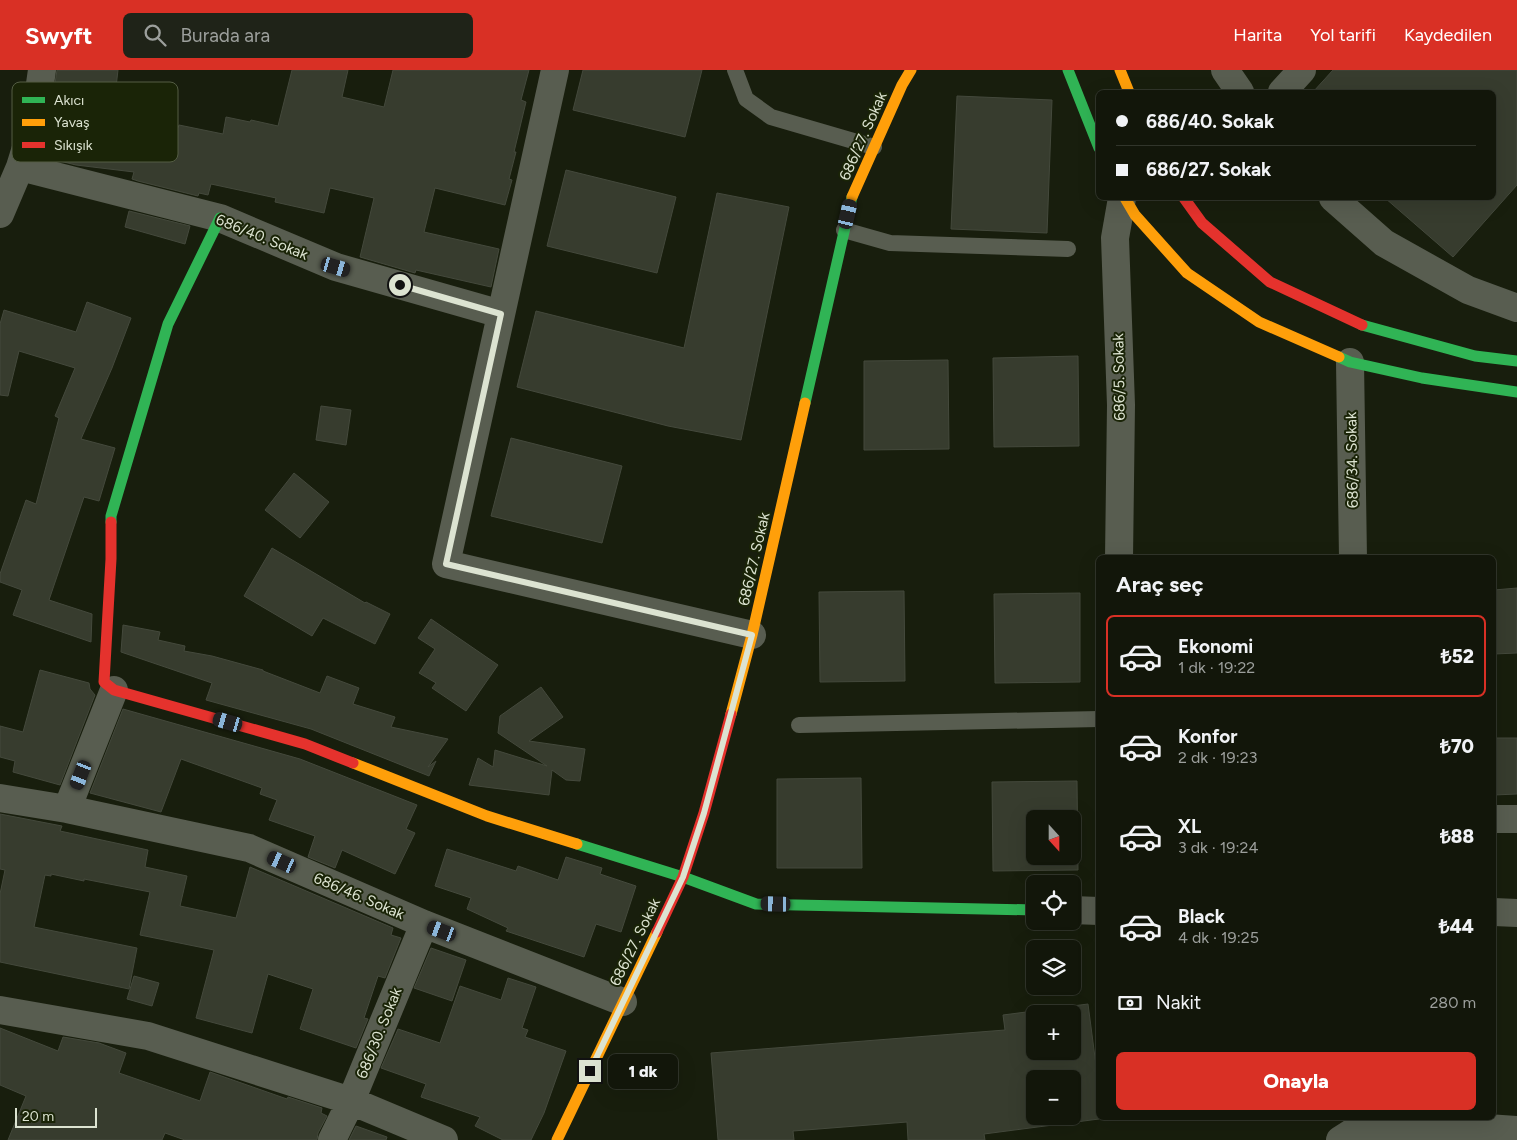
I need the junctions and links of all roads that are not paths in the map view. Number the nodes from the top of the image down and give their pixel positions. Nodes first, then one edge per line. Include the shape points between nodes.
1 (555, 70) edge
2 (735, 70) edge
3 (1068, 70) edge
4 (1120, 70) edge
5 (1225, 70) edge
6 (1302, 70) edge
7 (914, 74) edge
8 (1128, 90) edge
9 (1239, 90) edge
10 (1284, 90) edge
11 (1096, 140) edge
12 (874, 147) junction
13 (22, 162) edge
14 (20, 167) junction
15 (1123, 200) edge
16 (1124, 200) edge
17 (1185, 200) edge
18 (1335, 200) edge
19 (0, 214) edge
20 (220, 218) junction
21 (844, 230) junction
22 (1068, 249) dead end
23 (1517, 308) edge
24 (501, 314) junction
25 (1517, 361) edge
26 (1350, 362) junction
27 (1517, 392) edge
28 (1119, 555) edge
29 (1353, 555) edge
30 (752, 635) junction
31 (114, 690) junction
32 (1096, 719) edge
33 (799, 724) dead end
34 (0, 798) edge
35 (68, 808) junction
36 (1496, 819) edge
37 (1517, 819) edge
38 (683, 877) junction
39 (1026, 910) edge
40 (1081, 910) edge
41 (1096, 911) edge
42 (1496, 912) edge
43 (1517, 913) edge
44 (424, 924) junction
45 (623, 1002) junction
46 (0, 1010) edge
47 (351, 1101) junction
48 (1517, 1130) edge
49 (332, 1140) edge
50 (444, 1140) edge
51 (557, 1140) edge
52 (1340, 1140) edge

1 - 24 street
2 - 12 lane via 746,99 771,117
3 - 11 street
4 - 8 street
5 - 9 street
6 - 10 street
7 - 12 street, 686/27. Sokak via 902,85
12 - 21 street, 686/27. Sokak via 851,198
13 - 14 street
14 - 19 street
14 - 20 street, 686/40. Sokak
15 - 28 street, 686/5. Sokak via 1115,238 1121,405
16 - 26 street via 1187,273 1259,322
17 - 25 street via 1202,223 1270,282 1362,325 1475,356
18 - 23 street via 1384,243 1468,290
20 - 24 street, 686/40. Sokak via 336,267
20 - 31 street via 168,324 111,516 104,682
21 - 22 lane via 890,243
21 - 30 street, 686/27. Sokak
24 - 30 street via 446,564
26 - 27 street via 1422,378
26 - 29 street, 686/34. Sokak
30 - 38 street, 686/27. Sokak via 704,813
31 - 35 street
31 - 38 street via 305,744 487,816
32 - 33 lane
34 - 35 street, 686/46. Sokak
35 - 44 street, 686/46. Sokak via 249,848
36 - 37 street
38 - 39 street via 756,904
38 - 45 street, 686/27. Sokak
40 - 41 street
42 - 43 street
44 - 45 street, 686/46. Sokak
44 - 47 street, 686/30. Sokak
45 - 51 street, 686/27. Sokak
46 - 47 street via 148,1036
47 - 49 street, 686/30. Sokak
47 - 50 street
48 - 52 street via 1362,1126

